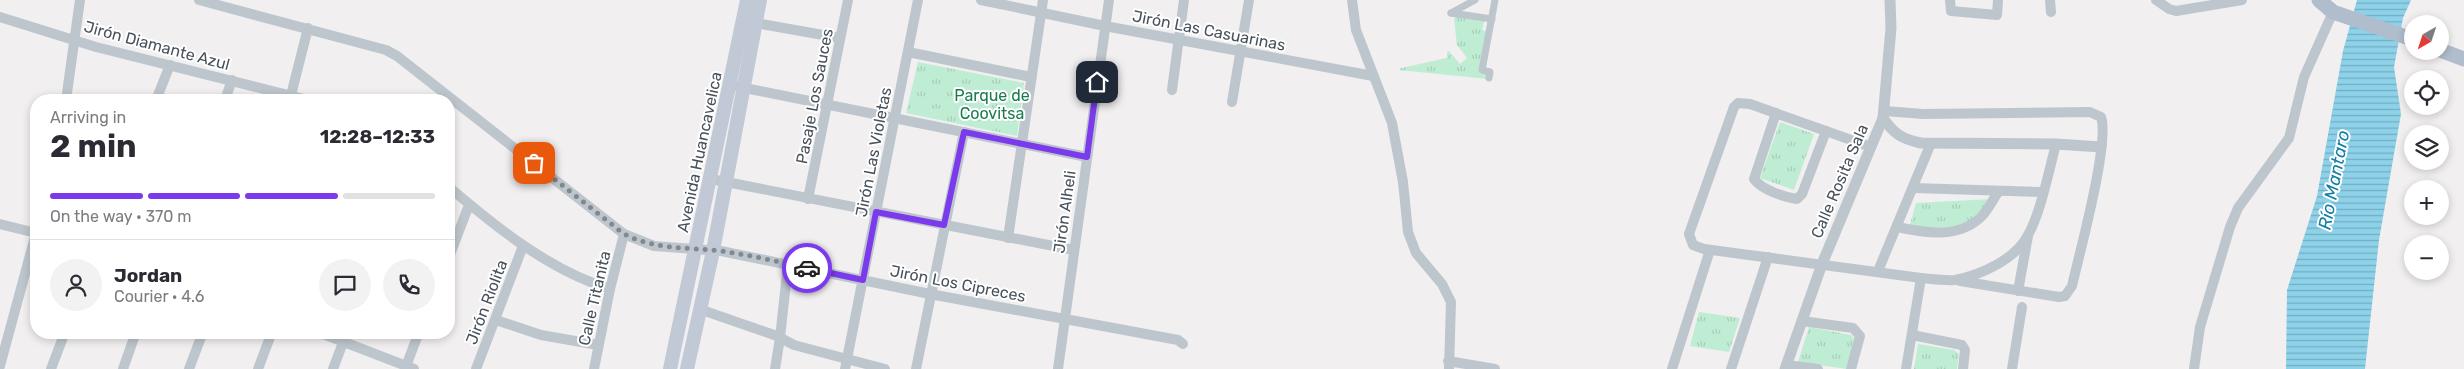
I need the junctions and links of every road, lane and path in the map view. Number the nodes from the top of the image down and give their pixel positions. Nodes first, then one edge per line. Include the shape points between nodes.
1 (80, 0) edge
2 (199, 0) edge
3 (747, 0) edge
4 (760, 0) edge
5 (848, 0) edge
6 (918, 0) edge
7 (986, 0) edge
8 (1043, 0) edge
9 (1109, 0) edge
10 (1184, 0) edge
11 (1249, 0) edge
12 (1352, 0) edge
13 (1475, 0) edge
14 (1495, 0) edge
15 (1890, 0) edge
16 (1950, 0) edge
17 (1998, 0) edge
18 (2050, 0) edge
19 (2156, 0) edge
20 (2242, 0) edge
21 (2319, 0) edge
22 (2195, 4) edge
23 (1040, 12) junction
24 (2051, 12) dead end
25 (2337, 14) junction
26 (0, 17) edge
27 (1492, 19) junction
28 (749, 22) junction
29 (1106, 26) junction
30 (308, 28) junction
31 (2404, 37) edge
32 (840, 38) junction
33 (75, 39) junction
34 (1179, 40) junction
35 (1240, 51) junction
36 (908, 52) junction
37 (2449, 53) edge
38 (2464, 59) edge
39 (170, 65) junction
40 (1373, 76) junction
41 (1030, 77) junction
42 (1490, 78) dead end
43 (232, 80) junction
44 (737, 86) junction
45 (1172, 90) dead end
46 (67, 94) edge
47 (158, 94) edge
48 (227, 94) edge
49 (280, 94) edge
50 (291, 94) edge
51 (443, 94) edge
52 (1232, 102) dead end
53 (455, 104) edge
54 (827, 105) junction
55 (1776, 113) junction
56 (1884, 115) junction
57 (895, 118) junction
58 (1826, 131) junction
59 (964, 132) junction
60 (1931, 143) junction
61 (1021, 144) junction
62 (2056, 144) junction
63 (1871, 147) junction
64 (2102, 147) junction
65 (1087, 157) junction
66 (718, 180) junction
67 (1913, 188) junction
68 (1999, 191) junction
69 (455, 192) edge
70 (2043, 192) junction
71 (808, 199) junction
72 (469, 204) junction
73 (876, 212) junction
74 (0, 224) edge
75 (944, 225) junction
76 (1897, 227) junction
77 (30, 232) edge
78 (624, 234) junction
79 (2028, 236) junction
80 (1008, 238) junction
81 (455, 241) edge
82 (523, 246) junction
83 (696, 250) junction
84 (1074, 250) junction
85 (1710, 250) junction
86 (713, 251) junction
87 (30, 255) edge
88 (1768, 257) junction
89 (788, 264) junction
90 (1822, 264) junction
91 (1878, 271) junction
92 (1921, 278) junction
93 (863, 280) junction
94 (1953, 280) junction
95 (610, 289) junction
96 (2018, 291) junction
97 (930, 294) junction
98 (2022, 307) dead end
99 (699, 310) junction
100 (1064, 319) junction
101 (496, 320) junction
102 (1802, 320) junction
103 (1912, 335) junction
104 (780, 338) junction
105 (62, 339) edge
106 (134, 339) edge
107 (200, 339) edge
108 (269, 339) edge
109 (345, 339) edge
110 (347, 339) edge
111 (417, 339) edge
112 (1184, 344) dead end
113 (598, 345) junction
114 (846, 364) edge
115 (1448, 365) edge
116 (0, 366) edge
117 (1786, 367) edge
118 (408, 368) edge
119 (51, 369) edge
120 (123, 369) edge
121 (189, 369) edge
122 (258, 369) edge
123 (333, 369) edge
124 (476, 369) edge
125 (594, 369) edge
126 (670, 369) edge
127 (688, 369) edge
128 (775, 369) edge
129 (885, 369) edge
130 (916, 369) edge
131 (1058, 369) edge
132 (1495, 369) edge
133 (1672, 369) edge
134 (1731, 369) edge
135 (1818, 369) edge
136 (1851, 369) edge
137 (1906, 369) edge
138 (1962, 369) edge
139 (2012, 369) edge
140 (2194, 369) edge

1 - 33 street
2 - 30 street, Jirón Los Cipreces
3 - 28 main road, Avenida Huancavelica
4 - 28 main road, Avenida Huancavelica
5 - 32 street, Pasaje Los Sauces
6 - 36 street, Jirón Las Violetas
7 - 23 street, Jirón Las Casuarinas
8 - 23 street
9 - 29 street, Jirón Alheli
10 - 34 street
11 - 35 street
12 - 40 street via 1356,30
13 - 27 street via 1451,13
14 - 27 street
15 - 56 street, Calle Rosita Sala
16 - 17 street via 1951,11 1998,15
18 - 24 street
19 - 22 street via 2169,9
20 - 22 street
21 - 25 main road
23 - 29 street, Jirón Las Casuarinas
23 - 41 street
25 - 31 main road
25 - 140 street via 2321,34 2304,77 2289,138 2238,208 2230,227 2200,327
26 - 33 street, Jirón Diamante Azul
27 - 42 street via 1482,70 1490,72
28 - 32 street
28 - 44 main road, Avenida Huancavelica
29 - 34 street, Jirón Las Casuarinas
29 - 65 street, Jirón Alheli
30 - 50 street
30 - 51 street, Jirón Los Cipreces via 386,50
32 - 54 street, Pasaje Los Sauces
33 - 39 street, Jirón Diamante Azul
33 - 46 street
34 - 35 street, Jirón Las Casuarinas
34 - 45 street
35 - 40 street, Jirón Las Casuarinas
35 - 52 street
36 - 41 street
36 - 57 street, Jirón Las Violetas
37 - 38 main road
39 - 43 street, Jirón Diamante Azul
39 - 47 street
40 - 115 street via 1392,123 1408,232 1416,252 1442,284 1451,302
41 - 61 street
43 - 48 street
43 - 49 street, Jirón Diamante Azul
44 - 54 street
44 - 66 main road, Avenida Huancavelica
53 - 78 street, Jirón Los Cipreces
54 - 57 street
54 - 71 street, Pasaje Los Sauces
55 - 58 street
55 - 58 street via 1754,179 1758,185 1791,198 1797,199 1802,194
55 - 85 street via 1742,102 1734,107 1689,234 1692,245
56 - 60 street via 1893,132 1902,139
56 - 63 street, Calle Rosita Sala
56 - 64 street via 2090,112 2101,117 2104,124
57 - 59 street
57 - 73 street, Jirón Las Violetas
58 - 63 street
59 - 61 street
59 - 75 street
60 - 62 street
60 - 67 street
61 - 65 street
61 - 80 street
62 - 64 street
62 - 70 street
63 - 90 street, Calle Rosita Sala
64 - 96 street via 2072,286 2065,296 2059,297
65 - 84 street, Jirón Alheli
66 - 71 street
66 - 83 main road, Avenida Huancavelica
66 - 86 main road, Avenida Huancavelica
67 - 68 street
67 - 76 street
68 - 70 street
68 - 76 street via 1982,216 1956,231 1917,231
69 - 72 street
70 - 79 street
71 - 73 street
72 - 81 street
72 - 82 street
73 - 75 street
73 - 93 street, Jirón Las Violetas
74 - 77 street
75 - 80 street
75 - 97 street
76 - 91 street
78 - 83 street, Jirón Los Cipreces via 654,246
78 - 95 street, Calle Titanita
79 - 94 street via 1993,266
79 - 96 street
80 - 84 street
82 - 95 street via 583,281
82 - 101 street, Jirón Riolita
83 - 86 street, Jirón Los Cipreces
83 - 126 main road, Avenida Huancavelica
84 - 100 street, Jirón Alheli
85 - 88 street
85 - 133 street
86 - 89 street, Jirón Los Cipreces
86 - 99 main road, Avenida Huancavelica
87 - 116 street
88 - 90 street
88 - 134 street
89 - 93 street, Jirón Los Cipreces
89 - 104 street
90 - 91 street
90 - 102 street, Calle Rosita Sala
91 - 92 street
92 - 94 street
92 - 103 street
93 - 97 street, Jirón Los Cipreces
93 - 114 street, Jirón Las Violetas
94 - 96 street
95 - 113 street, Calle Titanita
97 - 100 street, Jirón Los Cipreces
97 - 130 street
98 - 139 street
99 - 104 street
99 - 127 main road, Avenida Huancavelica
100 - 112 street, Jirón Los Cipreces via 1178,340
100 - 131 street, Jirón Alheli
101 - 113 street via 541,335
101 - 124 street, Jirón Riolita
102 - 117 street, Calle Rosita Sala
102 - 136 street via 1858,331 1860,336
103 - 137 street
103 - 138 street via 1962,345 1965,350
104 - 114 street
104 - 128 street
105 - 119 street
106 - 120 street
107 - 121 street
108 - 122 street
109 - 123 street
110 - 118 street
111 - 118 street
113 - 125 street, Calle Titanita
114 - 129 street
115 - 132 street
117 - 135 street

